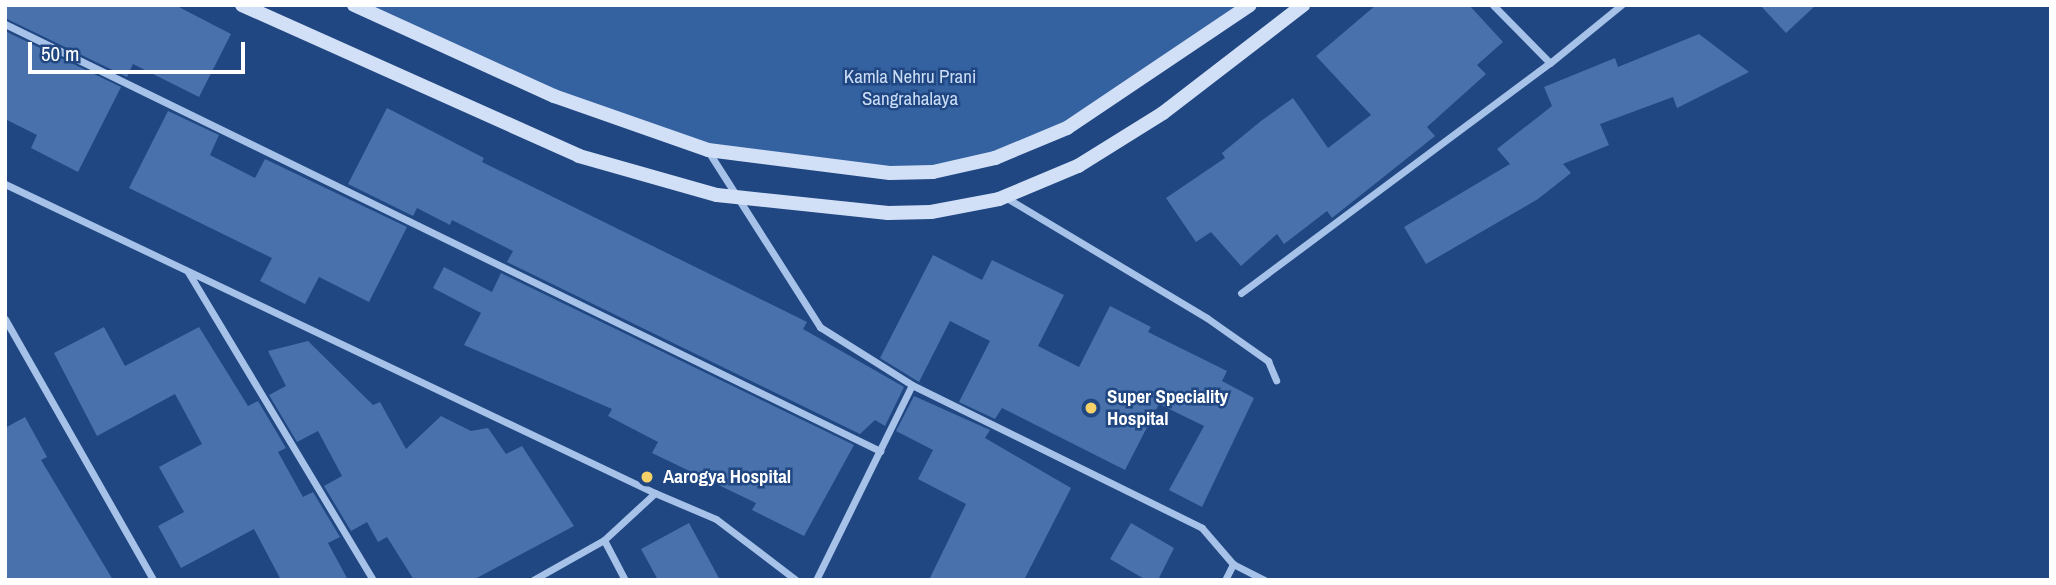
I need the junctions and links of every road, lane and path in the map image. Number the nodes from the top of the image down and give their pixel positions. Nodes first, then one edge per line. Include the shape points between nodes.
1 (242, 5) edge
2 (354, 5) edge
3 (1250, 5) edge
4 (1303, 5) edge
5 (1493, 5) edge
6 (1621, 5) edge
7 (5, 24) edge
8 (1550, 63) junction
9 (708, 150) junction
10 (5, 184) edge
11 (1005, 197) junction
12 (740, 198) junction
13 (188, 272) junction
14 (1241, 293) dead end
15 (5, 319) edge
16 (1276, 380) dead end
17 (912, 386) junction
18 (880, 451) junction
19 (655, 493) junction
20 (604, 540) junction
21 (1233, 564) junction
22 (153, 580) edge
23 (373, 580) edge
24 (533, 580) edge
25 (625, 580) edge
26 (796, 580) edge
27 (816, 580) edge
28 (1225, 580) edge
29 (1265, 580) edge

1 - 12 main road via 579,156
2 - 9 main road via 554,96
3 - 9 main road via 1067,128 995,158 933,172 890,173
4 - 11 main road via 1163,113 1078,166
5 - 8 street
6 - 8 street
7 - 18 street
8 - 14 street
9 - 12 street
10 - 13 street
11 - 12 main road via 931,212 899,213
11 - 16 street via 1207,318 1268,361
12 - 17 street via 820,327
13 - 19 street
13 - 23 street
15 - 22 street
17 - 18 street
17 - 21 street via 1202,528
18 - 27 street
19 - 20 street
19 - 26 street via 716,519
20 - 24 street
20 - 25 street
21 - 28 street
21 - 29 street

